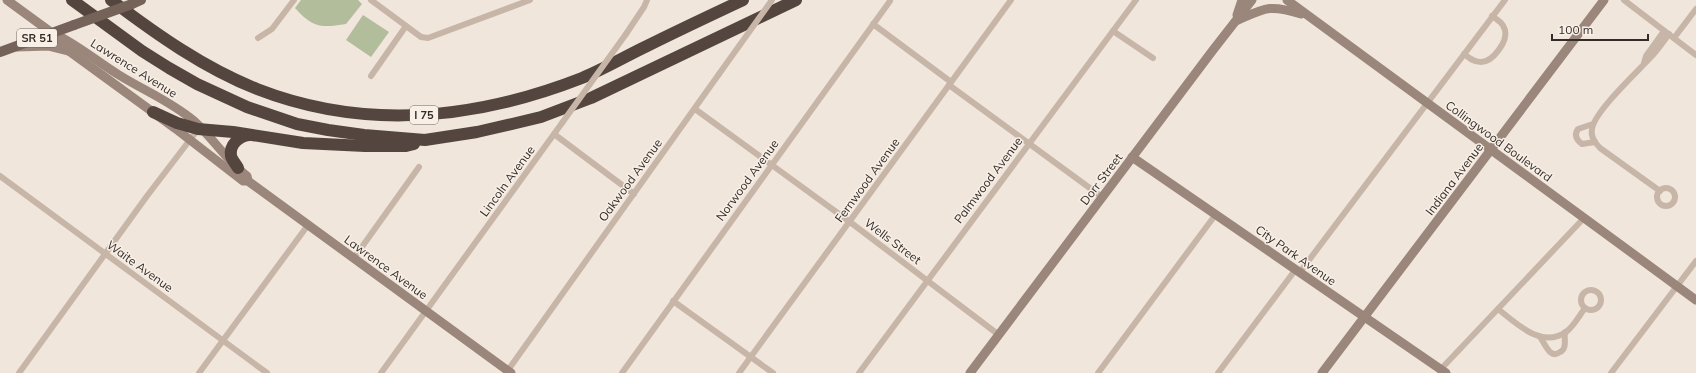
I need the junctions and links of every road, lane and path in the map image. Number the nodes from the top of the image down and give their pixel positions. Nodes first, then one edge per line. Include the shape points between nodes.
1 (7, 0) edge
2 (72, 0) edge
3 (111, 0) edge
4 (294, 0) edge
5 (371, 0) edge
6 (530, 0) edge
7 (647, 0) edge
8 (725, 0) edge
9 (743, 0) edge
10 (772, 0) edge
11 (796, 0) edge
12 (1011, 0) edge
13 (1136, 0) edge
14 (1242, 0) edge
15 (1252, 0) edge
16 (1287, 0) edge
17 (1505, 0) edge
18 (1604, 0) edge
19 (1624, 0) edge
20 (890, 1) edge
21 (136, 2) edge
22 (1696, 9) edge
23 (1307, 16) junction
24 (1492, 16) junction
25 (1234, 22) junction
26 (873, 24) junction
27 (406, 26) junction
28 (1113, 31) junction
29 (52, 33) junction
30 (1669, 34) junction
31 (258, 38) dead end
32 (654, 42) junction
33 (14, 47) junction
34 (69, 51) junction
35 (0, 52) edge
36 (1464, 54) junction
37 (1696, 55) edge
38 (1153, 58) dead end
39 (371, 76) dead end
40 (950, 84) junction
41 (1427, 103) junction
42 (695, 109) junction
43 (153, 112) junction
44 (1593, 124) junction
45 (200, 129) junction
46 (554, 134) junction
47 (253, 135) junction
48 (190, 140) junction
49 (425, 140) junction
50 (1595, 142) junction
51 (1029, 144) junction
52 (1491, 150) junction
53 (1132, 157) junction
54 (771, 165) junction
55 (419, 166) dead end
56 (238, 168) junction
57 (0, 176) edge
58 (248, 181) junction
59 (1660, 191) dead end
60 (634, 194) junction
61 (1102, 198) junction
62 (1216, 214) junction
63 (1584, 218) junction
64 (850, 222) junction
65 (308, 225) junction
66 (105, 254) junction
67 (354, 258) junction
68 (1696, 261) edge
69 (1298, 271) junction
70 (927, 281) junction
71 (1677, 286) junction
72 (1696, 300) edge
73 (673, 301) junction
74 (1585, 308) dead end
75 (1498, 309) junction
76 (426, 311) junction
77 (1364, 317) junction
78 (1566, 332) junction
79 (999, 335) junction
80 (1540, 337) junction
81 (223, 340) junction
82 (751, 357) junction
83 (1443, 371) edge
84 (508, 372) edge
85 (19, 373) edge
86 (199, 373) edge
87 (267, 373) edge
88 (382, 373) edge
89 (622, 373) edge
90 (739, 373) edge
91 (772, 373) edge
92 (859, 373) edge
93 (970, 373) edge
94 (1098, 373) edge
95 (1218, 373) edge
96 (1322, 373) edge
97 (1611, 373) edge

1 - 29 street, Lawrence Avenue
2 - 49 highway, I 75 via 169,68 247,107 297,124 328,130
3 - 32 highway, I 75 via 154,33 198,60 257,89 338,111 387,116 428,115 490,107 517,100 584,77
4 - 31 street via 272,29
5 - 27 street
6 - 27 street via 424,37
7 - 46 street, Lincoln Avenue, bridge via 626,34
8 - 32 highway
9 - 32 highway, I 75
10 - 42 street, Oakwood Avenue, bridge
11 - 49 highway, I 75 via 591,98 541,117 462,135
12 - 40 street, Fernwood Avenue
13 - 28 street, Palmwood Avenue
14 - 25 street
15 - 25 street, Dorr Street
16 - 23 street, Collingwood Boulevard
17 - 24 street
18 - 52 street, Indiana Avenue
19 - 30 street
20 - 26 street, Norwood Avenue
21 - 29 main road, SR 51, bridge
22 - 30 street
23 - 25 street via 1274,8 1264,9
23 - 41 street, Collingwood Boulevard
24 - 36 street
24 - 36 street via 1503,25 1506,32 1496,52 1490,59 1480,62
25 - 53 street, Dorr Street
26 - 40 street
26 - 54 street, Norwood Avenue
27 - 39 street
28 - 38 street
28 - 51 street, Palmwood Avenue
29 - 33 main road, SR 51
29 - 34 street, Lawrence Avenue
29 - 45 street, Lawrence Avenue via 73,43 117,74 182,112
30 - 37 street
30 - 44 street via 1646,56 1643,64 1607,104
33 - 34 street via 52,46
33 - 35 main road, SR 51
34 - 43 street, Lawrence Avenue
36 - 41 street
40 - 51 street
40 - 64 street, Fernwood Avenue
41 - 52 street, Collingwood Boulevard
41 - 69 street
42 - 54 street, Wells Street
42 - 60 street, Oakwood Avenue
43 - 45 highway via 177,123
43 - 48 street, Lawrence Avenue
44 - 50 street via 1591,130
44 - 50 street via 1578,129 1576,139 1582,144
45 - 47 highway
45 - 48 street
45 - 56 street, Lawrence Avenue
46 - 60 street
46 - 76 street, Lincoln Avenue
47 - 49 highway via 303,143 365,146 406,146
47 - 56 highway via 240,137 233,146 231,156
48 - 58 street, Lawrence Avenue via 243,181
48 - 66 street
50 - 59 street
51 - 61 street
51 - 70 street, Palmwood Avenue
52 - 63 street, Collingwood Boulevard
52 - 77 street, Indiana Avenue
53 - 61 street, Dorr Street
53 - 62 street, City Park Avenue
54 - 64 street, Wells Street
54 - 73 street, Norwood Avenue
55 - 67 street
56 - 58 street, Lawrence Avenue via 248,176
57 - 66 street, Waite Avenue
58 - 65 street, Lawrence Avenue
60 - 84 street, Oakwood Avenue
61 - 79 street, Dorr Street
62 - 69 street, City Park Avenue
62 - 94 street
63 - 71 street, Collingwood Boulevard
63 - 75 street
64 - 70 street, Wells Street
64 - 82 street, Fernwood Avenue
65 - 67 street, Lawrence Avenue
65 - 81 street
66 - 81 street, Waite Avenue
66 - 85 street
67 - 76 street, Lawrence Avenue
68 - 71 street
69 - 77 street, City Park Avenue
69 - 95 street
70 - 79 street, Wells Street
70 - 92 street, Palmwood Avenue
71 - 72 street, Collingwood Boulevard
71 - 97 street
73 - 82 street
73 - 89 street, Norwood Avenue
74 - 78 street
75 - 80 street via 1525,330
75 - 83 street
76 - 84 street, Lawrence Avenue
76 - 88 street, Lincoln Avenue
77 - 83 street, City Park Avenue
77 - 96 street, Indiana Avenue
78 - 80 street via 1553,337
78 - 80 street via 1564,348 1556,354 1547,349
79 - 93 street, Dorr Street
81 - 86 street
81 - 87 street, Waite Avenue
82 - 90 street, Fernwood Avenue
82 - 91 street

